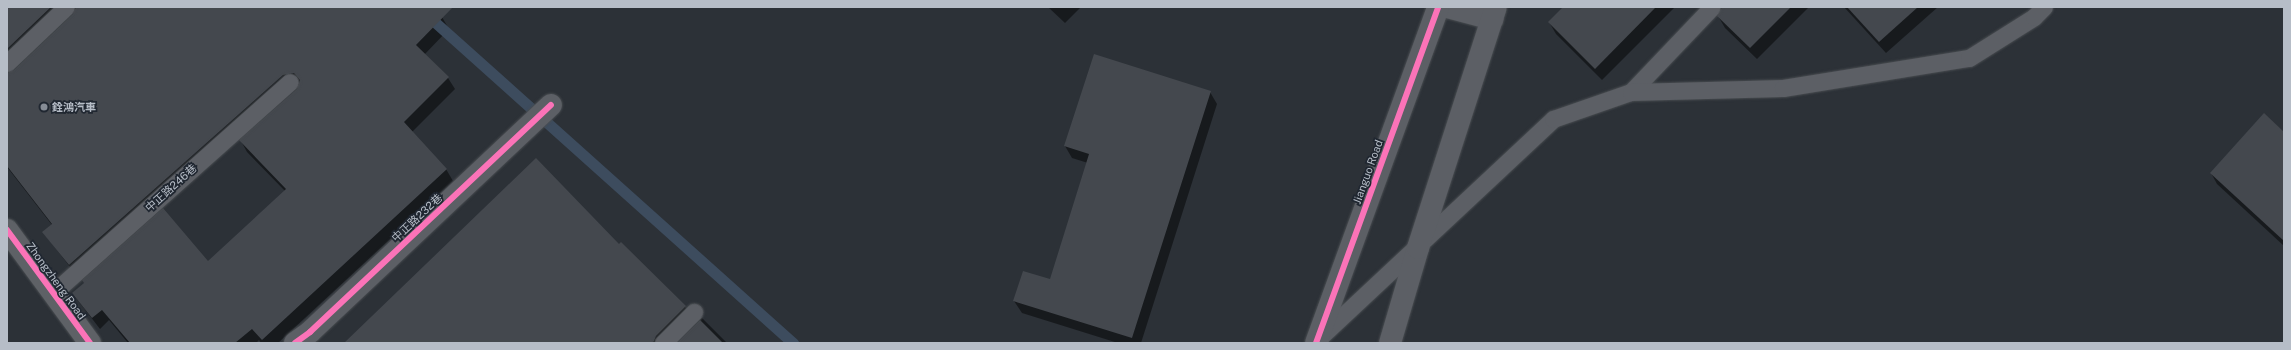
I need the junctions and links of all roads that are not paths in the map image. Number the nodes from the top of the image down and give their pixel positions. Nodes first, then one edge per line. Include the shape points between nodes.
1 (66, 7) edge
2 (1438, 7) edge
3 (1447, 7) edge
4 (1712, 7) edge
5 (2044, 7) edge
6 (1494, 13) edge
7 (7, 63) edge
8 (290, 82) dead end
9 (1631, 92) junction
10 (551, 105) dead end
11 (7, 230) edge
12 (1418, 248) junction
13 (53, 293) junction
14 (694, 312) dead end
15 (1316, 342) edge
16 (90, 343) edge
17 (295, 343) edge
18 (663, 343) edge
19 (1390, 343) edge

1 - 7 lane
2 - 15 street, Jianguo Road
3 - 6 street
4 - 9 lane
5 - 9 lane via 2034,17 1969,58 1783,88
6 - 12 street
8 - 13 lane, 中正路246巷
9 - 12 lane via 1553,119
10 - 17 street, 中正路232巷
11 - 13 main road, Zhongzheng Road
12 - 15 lane
12 - 19 street
13 - 16 main road, Zhongzheng Road
14 - 18 lane

